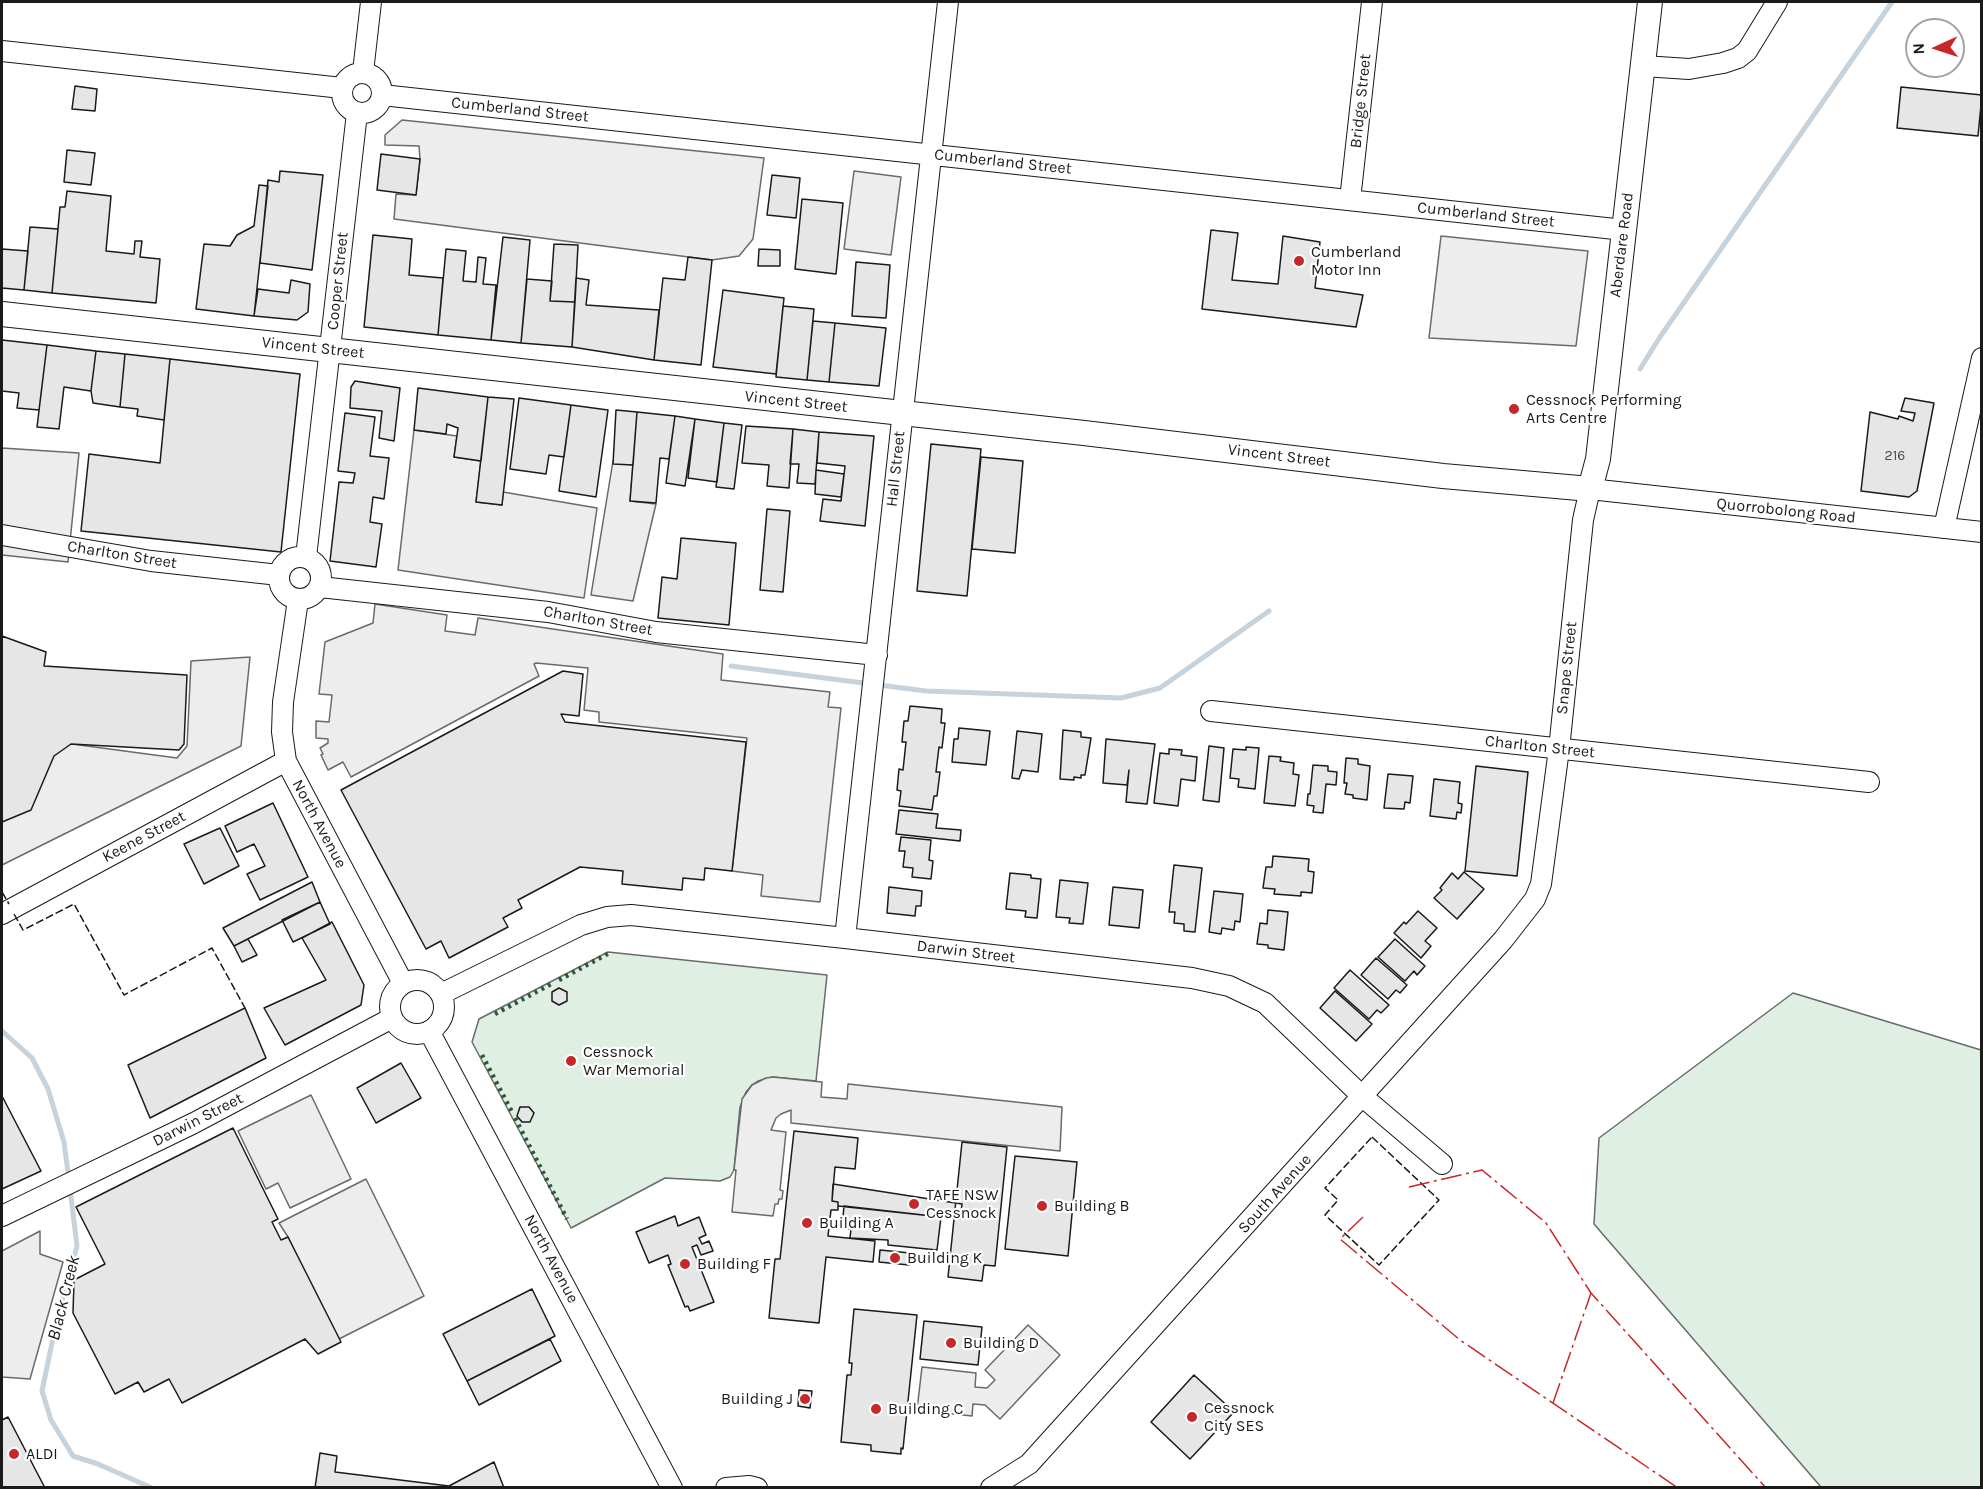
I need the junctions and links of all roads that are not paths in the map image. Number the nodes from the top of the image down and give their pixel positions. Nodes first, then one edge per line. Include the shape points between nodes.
1 (372, 2) edge
2 (948, 2) edge
3 (1372, 2) edge
4 (1650, 2) edge
5 (1778, 2) edge
6 (2, 51) edge
7 (1643, 66) junction
8 (363, 72) junction
9 (342, 88) junction
10 (382, 95) junction
11 (357, 113) junction
12 (931, 154) junction
13 (1350, 200) junction
14 (1624, 230) junction
15 (2, 314) edge
16 (330, 350) junction
17 (1982, 358) edge
18 (902, 413) junction
19 (1590, 489) junction
20 (1944, 528) junction
21 (1982, 532) edge
22 (2, 535) edge
23 (306, 557) junction
24 (279, 575) junction
25 (320, 587) junction
26 (298, 600) junction
27 (877, 656) junction
28 (1211, 711) dead end
29 (1559, 749) junction
30 (286, 761) junction
31 (1869, 782) dead end
32 (1541, 884) joint
33 (2, 914) edge
34 (845, 938) junction
35 (403, 983) junction
36 (441, 994) junction
37 (392, 1018) junction
38 (429, 1031) junction
39 (1363, 1097) junction
40 (1442, 1164) dead end
41 (2, 1216) edge
42 (672, 1488) edge
43 (726, 1488) edge
44 (757, 1488) edge
45 (991, 1488) edge

1 - 8 street
2 - 12 street, Hall Street
3 - 13 street, Bridge Street
4 - 7 main road, Aberdare Road
5 - 7 street via 1747,51 1738,58 1689,69
6 - 9 street
7 - 14 main road, Aberdare Road
8 - 9 street via 349,77
8 - 10 street via 377,80
9 - 11 street via 345,104
10 - 11 street via 372,111
10 - 12 street, Cumberland Street
11 - 16 street, Cooper Street
12 - 13 street, Cumberland Street
12 - 18 street, Hall Street
13 - 14 street, Cumberland Street
14 - 19 main road, Aberdare Road via 1598,459
15 - 16 main road, Vincent Street
16 - 18 main road, Vincent Street
16 - 23 street, Cooper Street
17 - 20 street
18 - 19 main road, Vincent Street via 1443,476
18 - 27 street, Hall Street
19 - 20 street, Quorrobolong Road
19 - 29 street, Snape Street via 1583,520
20 - 21 street, Quorrobolong Road
22 - 24 street, Charlton Street via 151,561
23 - 24 street via 288,560
23 - 25 street via 320,569
24 - 26 street via 283,592
25 - 26 street via 311,597
25 - 27 street, Charlton Street via 548,612 656,632
26 - 30 street via 283,702
27 - 34 street, Hall Street
28 - 29 street, Charlton Street
29 - 31 street, Charlton Street
29 - 32 street, Snape Street
30 - 33 street, Keene Street
30 - 35 street, North Avenue
32 - 39 street, South Avenue via 1530,907 1503,940
34 - 36 street, Darwin Street via 631,915 607,917 581,925
34 - 39 street, Darwin Street via 1192,978 1229,986 1265,1003
35 - 36 street via 421,980
35 - 37 street via 391,999
36 - 38 street via 443,1015
37 - 38 street via 408,1033
37 - 41 street, Darwin Street via 194,1123
38 - 42 street, North Avenue
39 - 40 street, Darwin Street
39 - 45 street, South Avenue via 1029,1464
43 - 44 street

